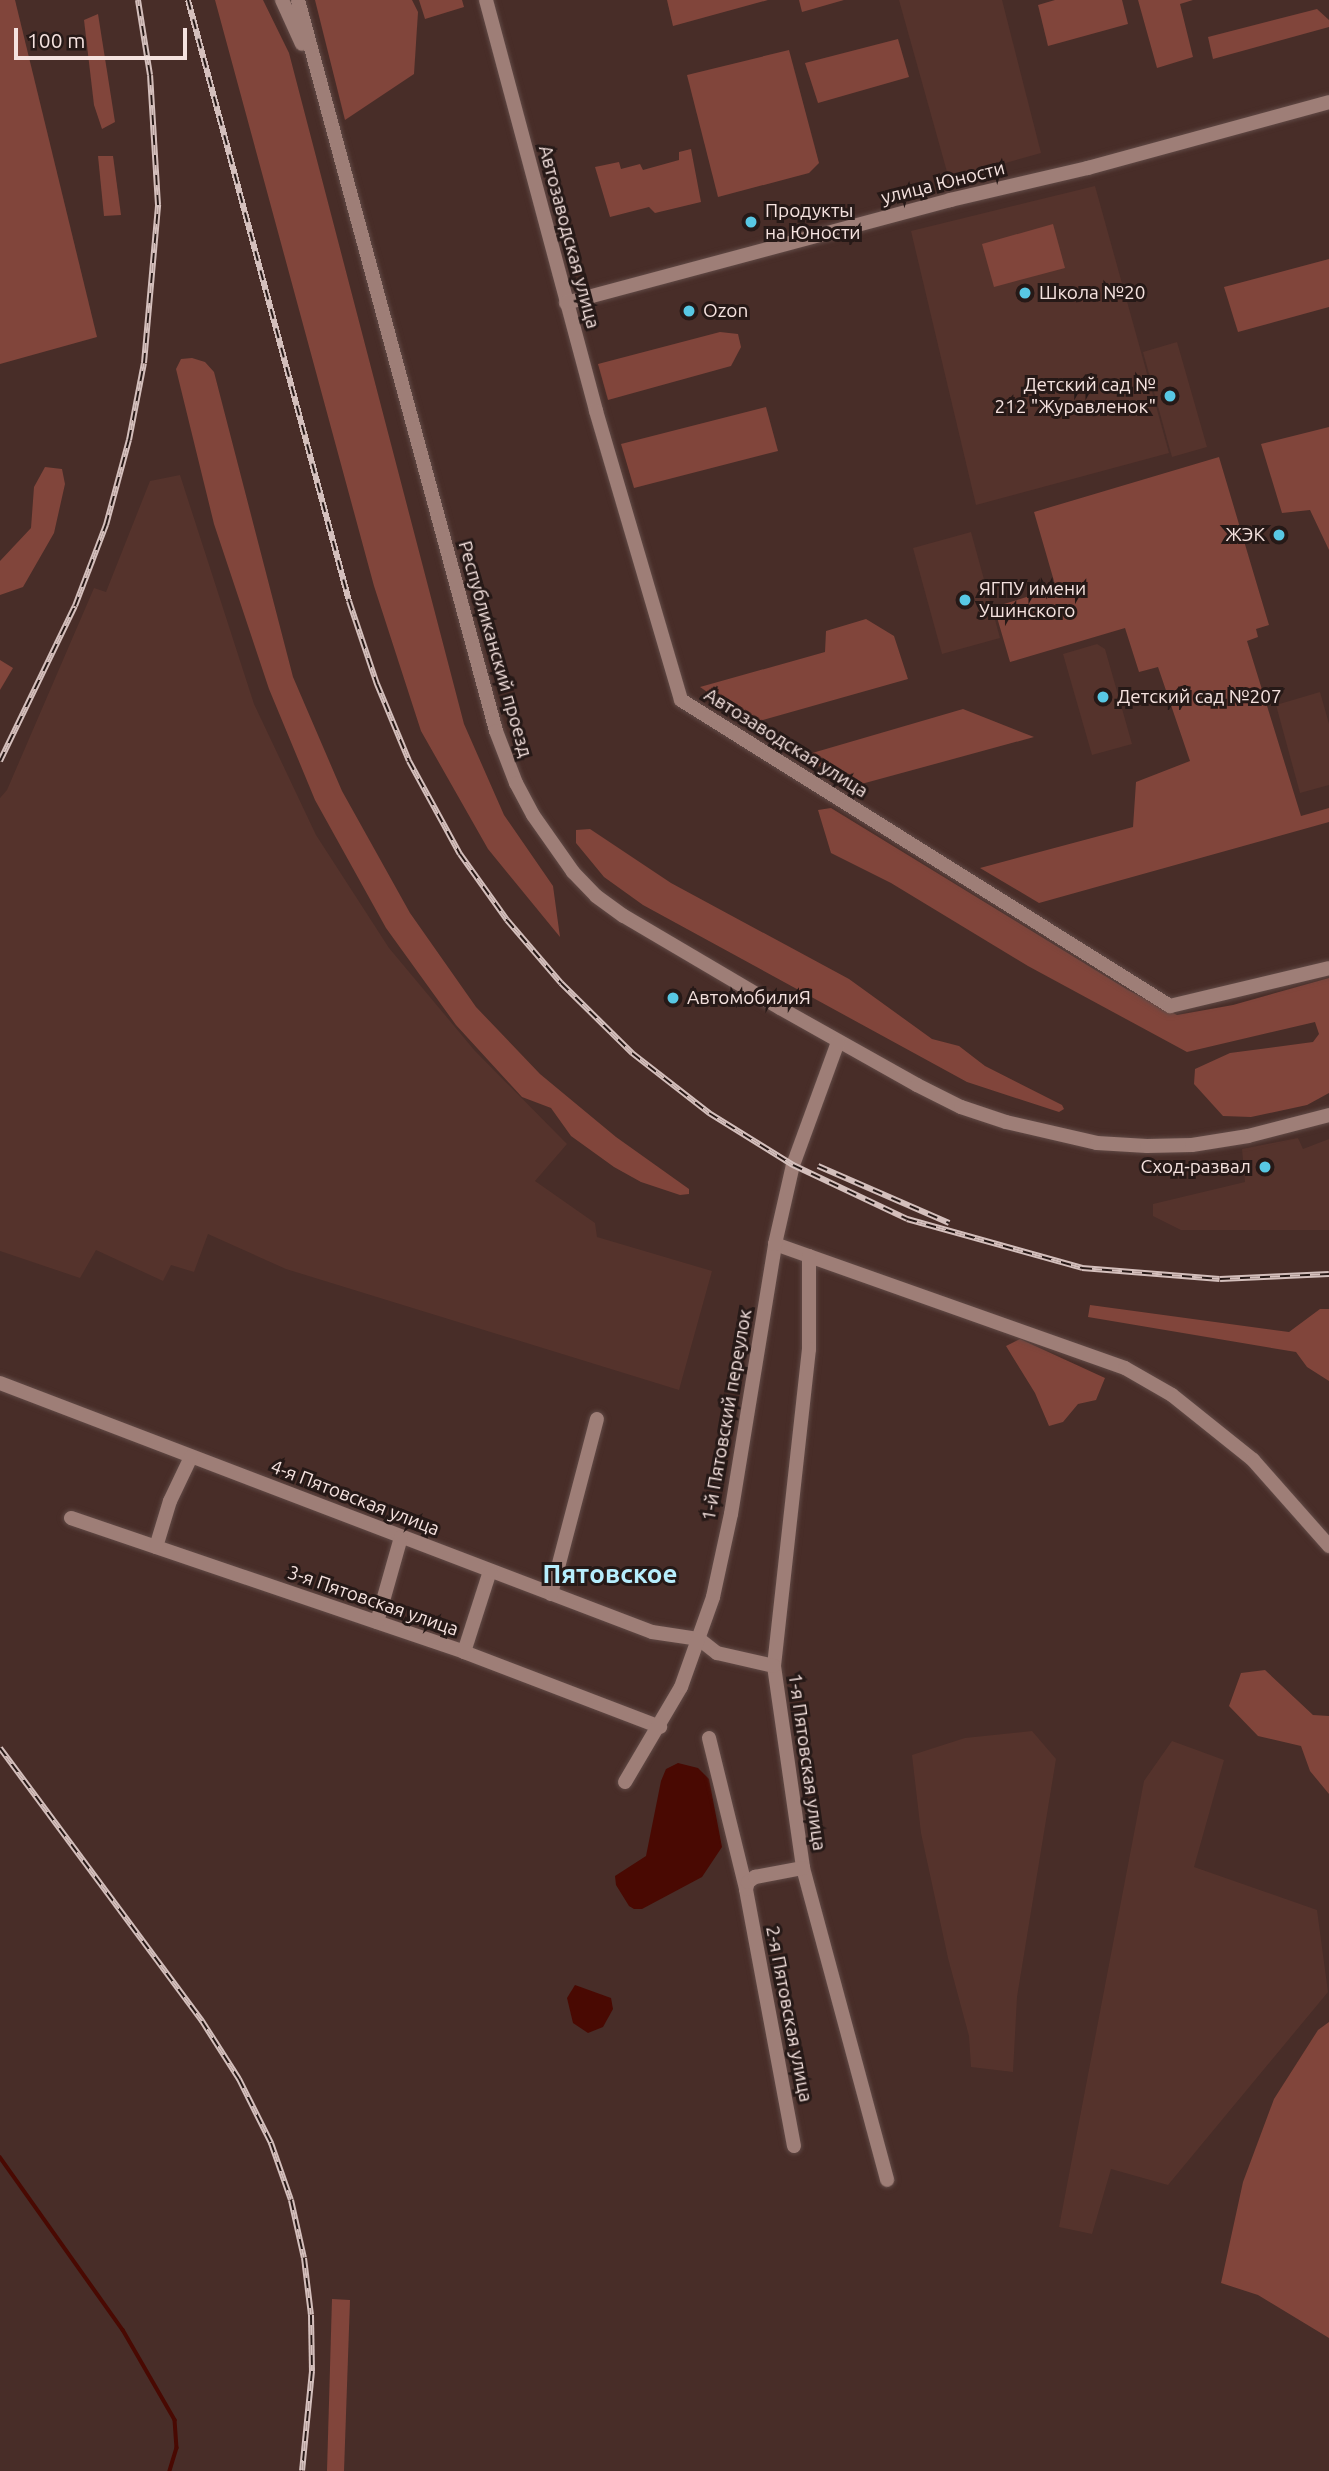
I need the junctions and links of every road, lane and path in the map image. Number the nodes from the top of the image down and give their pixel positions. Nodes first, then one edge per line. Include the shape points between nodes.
1 (282, 0) edge
2 (299, 0) edge
3 (486, 0) edge
4 (1329, 102) edge
5 (326, 107) junction
6 (566, 303) junction
7 (1329, 968) edge
8 (838, 1042) junction
9 (1329, 1115) edge
10 (775, 1244) junction
11 (809, 1256) junction
12 (0, 1383) edge
13 (597, 1419) dead end
14 (191, 1457) junction
15 (71, 1517) dead end
16 (401, 1537) junction
17 (1329, 1546) edge
18 (156, 1547) junction
19 (490, 1571) junction
20 (551, 1594) junction
21 (377, 1622) junction
22 (699, 1639) junction
23 (464, 1652) junction
24 (774, 1666) junction
25 (660, 1727) junction
26 (709, 1738) dead end
27 (625, 1782) dead end
28 (803, 1868) junction
29 (746, 1889) junction
30 (794, 2146) dead end
31 (887, 2180) dead end

1 - 5 street, Республиканский проезд
2 - 5 street, Республиканский проезд
3 - 6 street, Автозаводская улица
4 - 6 street, улица Юности
5 - 8 street, Республиканский проезд via 496,731 533,815 550,844 596,897
6 - 7 street, Автозаводская улица via 681,700 1170,1006
8 - 9 street, Республиканский проезд via 961,1107 1097,1143 1192,1145 1292,1127
8 - 10 street, 1-й Пятовский переулок via 793,1165
10 - 11 street
10 - 22 street, 1-й Пятовский переулок via 731,1514
11 - 17 street via 1125,1368 1172,1395 1253,1460
11 - 24 street, 1-я Пятовская улица via 809,1349
12 - 14 street, 4-я Пятовская улица
13 - 20 street
14 - 16 street, 4-я Пятовская улица
14 - 18 street via 170,1501
15 - 18 street, 3-я Пятовская улица
16 - 19 street, 4-я Пятовская улица
16 - 21 street
18 - 21 street, 3-я Пятовская улица
19 - 20 street, 4-я Пятовская улица
19 - 23 street
20 - 22 street, 4-я Пятовская улица via 652,1632
21 - 23 street, 3-я Пятовская улица
22 - 24 street via 717,1653
22 - 25 street, 1-й Пятовский переулок
23 - 25 street, 3-я Пятовская улица
24 - 28 street, 1-я Пятовская улица
25 - 27 street, 1-й Пятовский переулок
26 - 29 street, 2-я Пятовская улица
28 - 29 street via 755,1877
28 - 31 street, 1-я Пятовская улица
29 - 30 street, 2-я Пятовская улица

